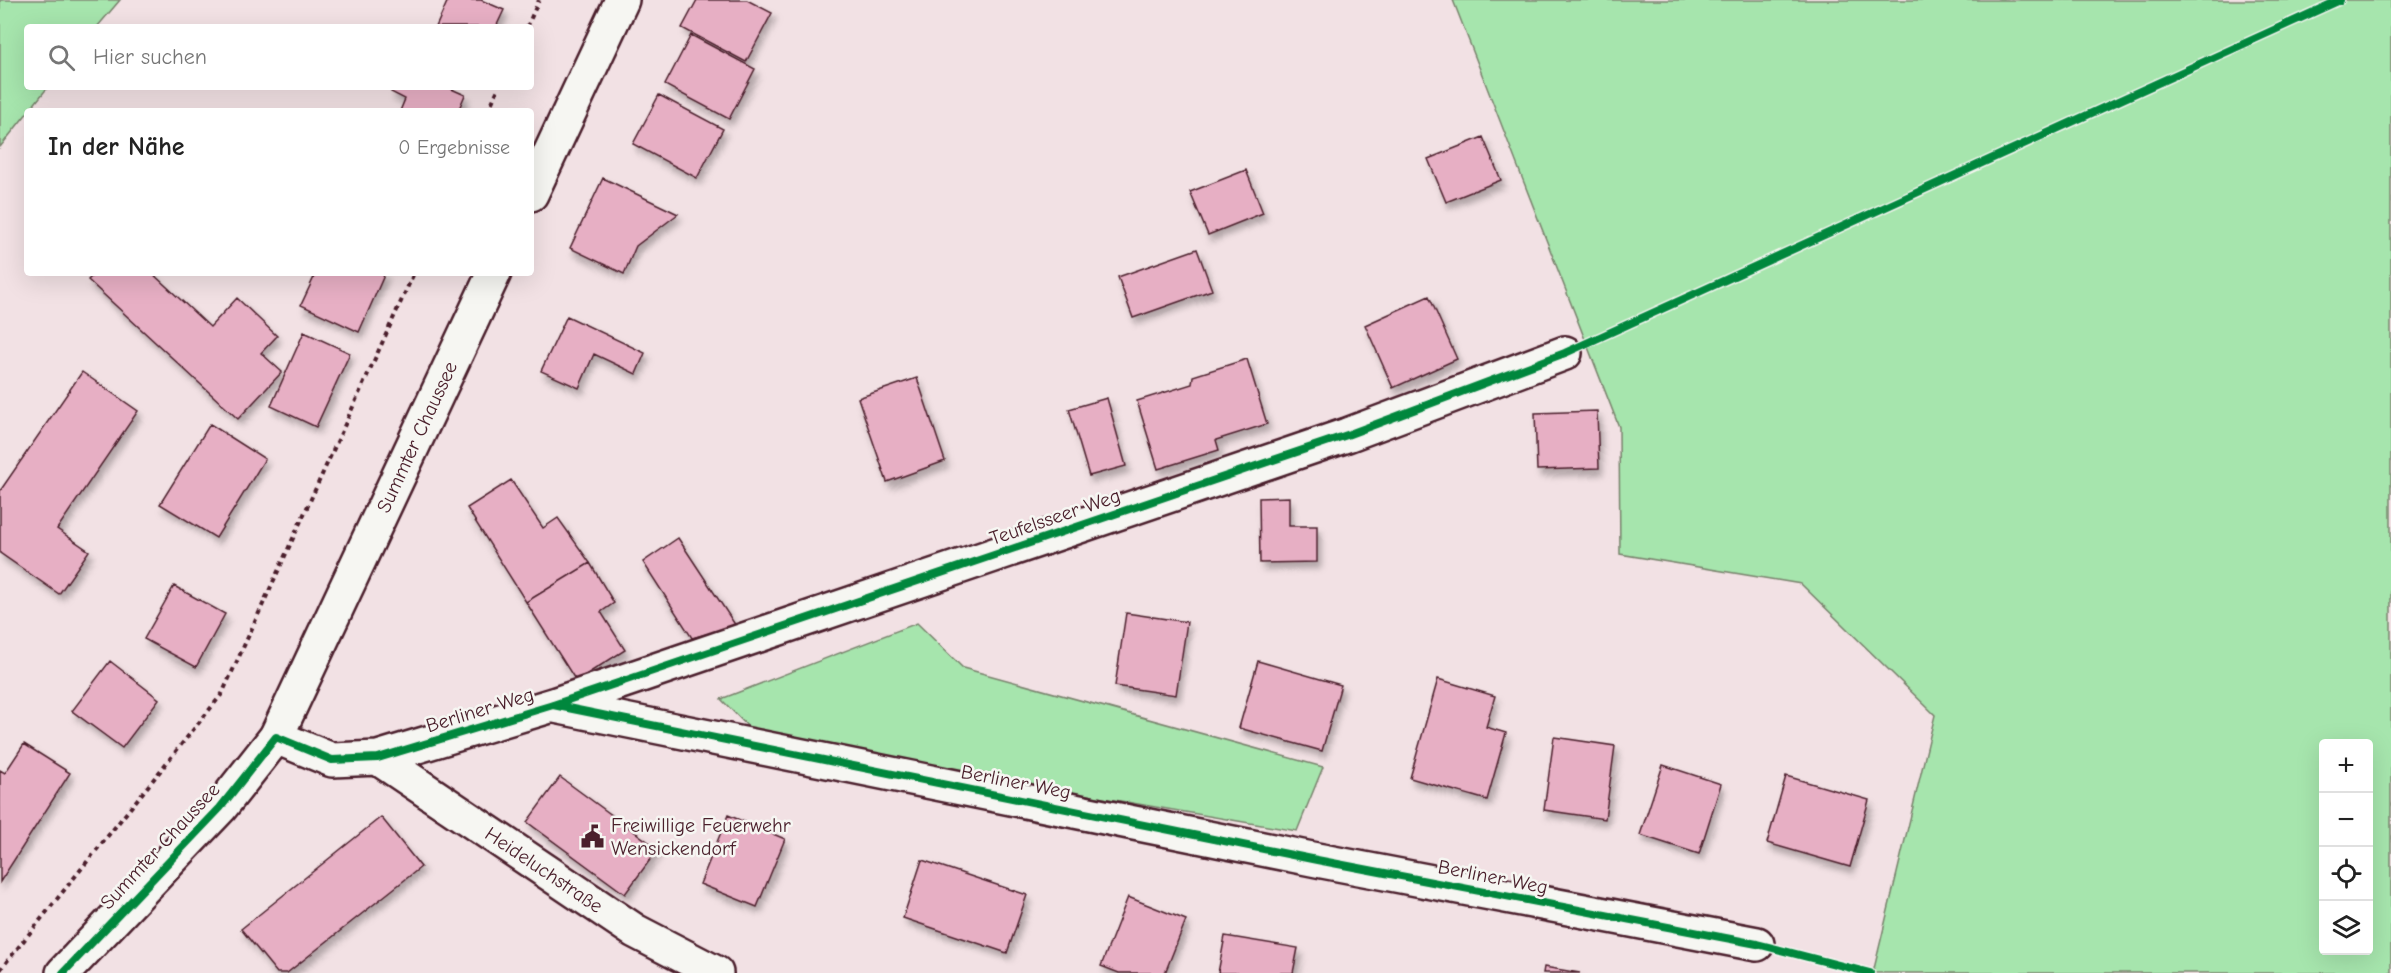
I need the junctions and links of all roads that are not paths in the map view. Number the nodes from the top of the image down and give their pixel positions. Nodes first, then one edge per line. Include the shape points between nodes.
1 (622, 0) edge
2 (534, 188) edge
3 (493, 276) edge
4 (1565, 353) dead end
5 (554, 705) junction
6 (276, 737) junction
7 (378, 758) junction
8 (1757, 944) dead end
9 (63, 973) edge
10 (716, 973) edge

1 - 2 street
3 - 6 street, Summter Chaussee
4 - 5 street, Teufelsseer Weg via 1347,435
5 - 7 street, Berliner Weg
5 - 8 street, Berliner Weg via 1317,860
6 - 7 street, Berliner Weg via 332,760
6 - 9 street, Summter Chaussee via 220,808
7 - 10 street, Heideluchstraße via 635,932

